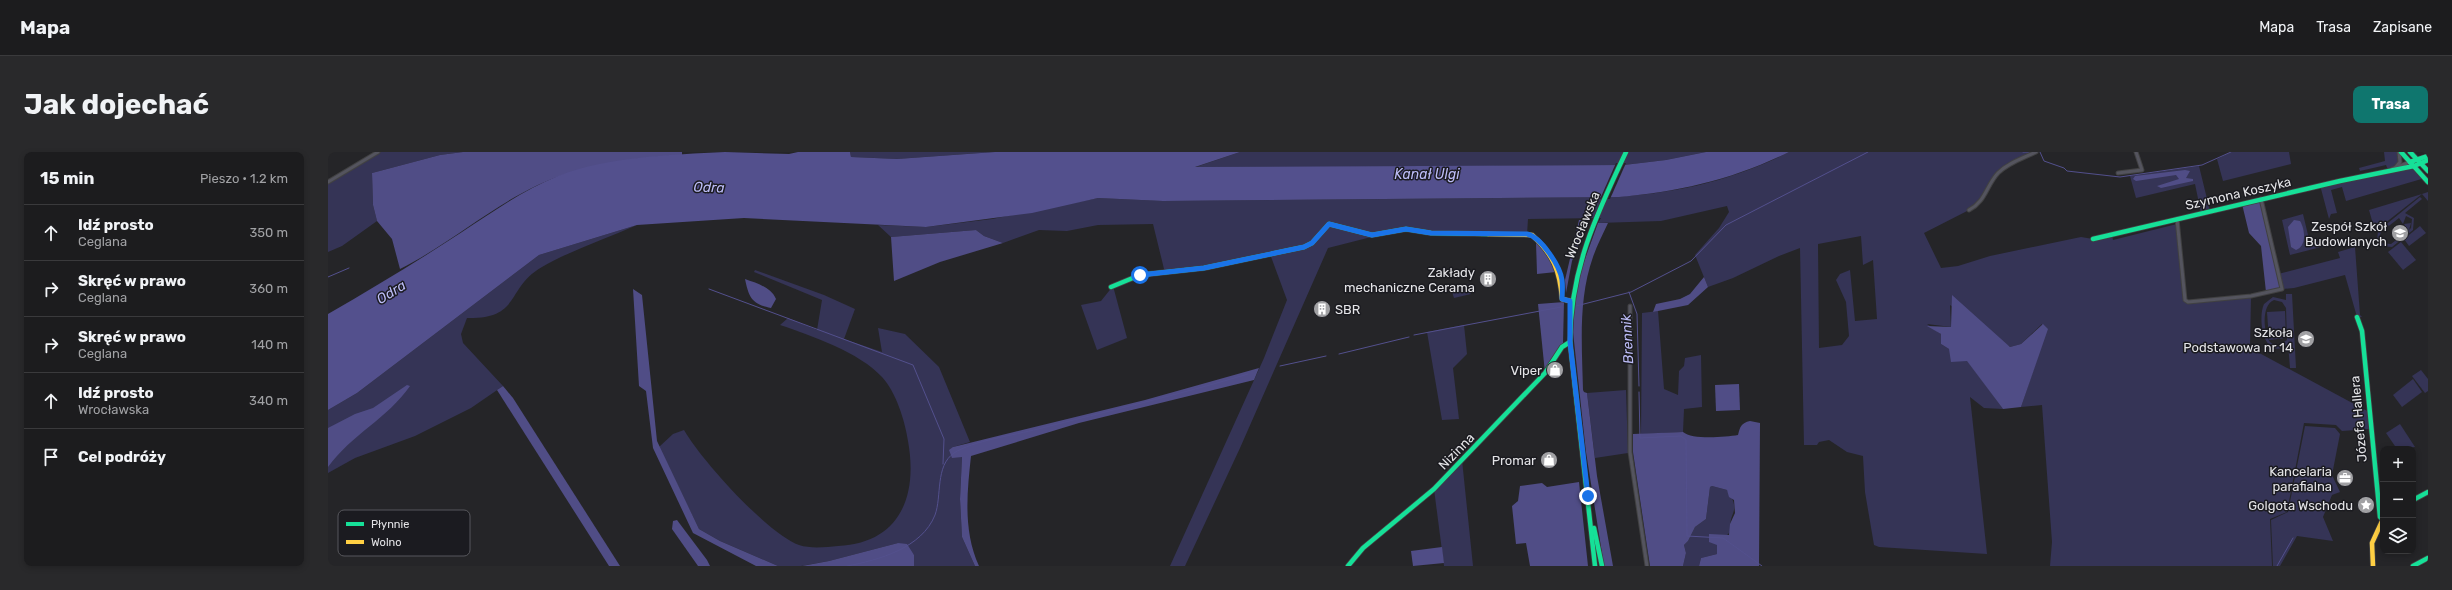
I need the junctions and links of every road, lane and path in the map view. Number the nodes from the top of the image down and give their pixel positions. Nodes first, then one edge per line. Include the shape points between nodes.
1 (378, 152) edge
2 (1626, 152) edge
3 (2036, 152) edge
4 (2136, 152) edge
5 (2400, 152) edge
6 (2410, 152) edge
7 (2428, 156) edge
8 (2428, 160) edge
9 (2420, 161) junction
10 (2412, 164) junction
11 (2395, 168) junction
12 (2389, 170) junction
13 (2428, 171) edge
14 (2118, 173) dead end
15 (328, 182) edge
16 (2428, 182) edge
17 (2261, 199) junction
18 (1969, 210) dead end
19 (2177, 219) junction
20 (2093, 239) dead end
21 (1111, 287) dead end
22 (1570, 301) junction
23 (1630, 306) dead end
24 (2357, 317) dead end
25 (1570, 342) junction
26 (2428, 492) edge
27 (2416, 498) edge
28 (2381, 518) edge
29 (1592, 525) junction
30 (2380, 526) edge
31 (2428, 558) edge
32 (1348, 566) edge
33 (1595, 566) edge
34 (1602, 566) edge
35 (1647, 566) edge
36 (2371, 566) edge
37 (2413, 566) edge

1 - 15 street
2 - 22 street, Wrocławska via 1577,267
3 - 18 street via 1998,173 1981,202
4 - 14 street via 2142,170
5 - 10 street
5 - 11 street via 2400,162
6 - 9 street
7 - 9 street
8 - 9 street
9 - 10 street
9 - 13 street
10 - 11 street, Szymona Koszyka
10 - 12 street, Szymona Koszyka
10 - 16 street
11 - 12 street, Szymona Koszyka
12 - 17 street, Szymona Koszyka
17 - 19 street, Szymona Koszyka
17 - 19 street via 2282,289 2251,296 2188,302 2183,297
19 - 20 street, Szymona Koszyka
21 - 22 street via 1140,275 1204,268 1304,247 1312,243 1329,224 1372,235 1406,229 1431,233 1532,235 1544,246 1560,275 1562,299
22 - 25 street, Wrocławska
23 - 35 street via 1630,452
24 - 28 street, Józefa Hallera via 2362,331 2374,470
25 - 29 street, Wrocławska
25 - 32 street, Nizinna via 1562,347 1545,373 1440,484 1363,548
26 - 27 street
29 - 33 street, Wrocławska
29 - 34 street, Wrocławska
30 - 36 street, Józefa Hallera via 2372,543
31 - 37 street

